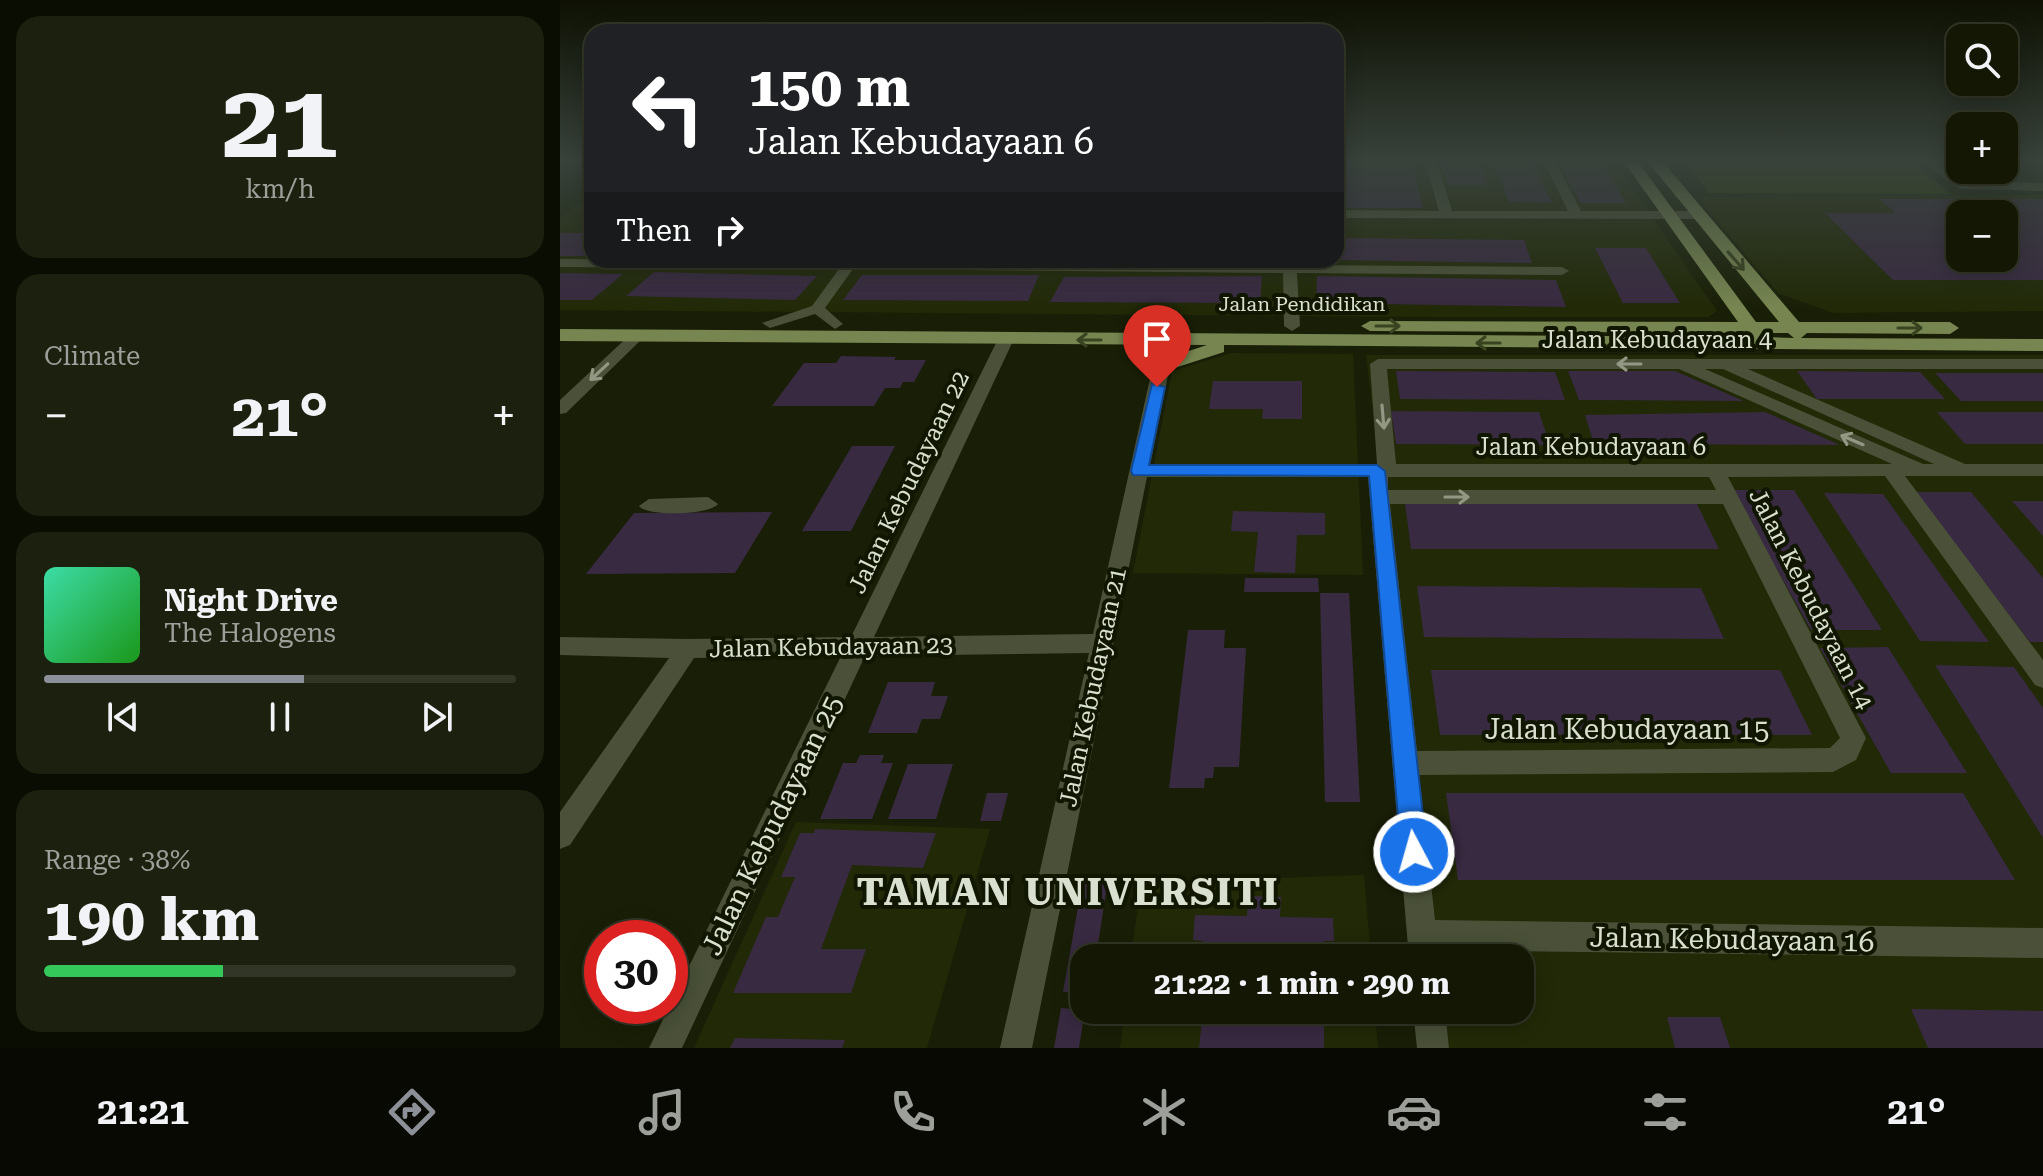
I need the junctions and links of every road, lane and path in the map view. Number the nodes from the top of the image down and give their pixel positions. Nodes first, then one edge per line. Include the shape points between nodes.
1 (1445, 211) edge
2 (1574, 211) edge
3 (1665, 211) edge
4 (1694, 211) edge
5 (1344, 214) edge
6 (1697, 215) junction
7 (1447, 216) junction
8 (1577, 216) junction
9 (1668, 216) junction
10 (560, 263) edge
11 (584, 263) edge
12 (1344, 266) edge
13 (847, 268) edge
14 (1290, 268) edge
15 (1562, 271) dead end
16 (1731, 300) junction
17 (1776, 307) junction
18 (817, 309) junction
19 (560, 322) edge
20 (770, 323) junction
21 (835, 324) junction
22 (1292, 326) junction
23 (1691, 327) junction
24 (1752, 327) junction
25 (1794, 327) junction
26 (1832, 327) junction
27 (1169, 333) junction
28 (560, 335) edge
29 (638, 335) junction
30 (2041, 339) edge
31 (1005, 341) junction
32 (1243, 342) junction
33 (1570, 344) junction
34 (1807, 344) junction
35 (1762, 345) junction
36 (1680, 364) junction
37 (1723, 364) junction
38 (2043, 364) edge
39 (1162, 366) junction
40 (560, 409) edge
41 (1715, 470) junction
42 (1890, 470) junction
43 (1924, 470) junction
44 (1966, 470) junction
45 (2043, 470) edge
46 (1139, 471) junction
47 (1382, 471) junction
48 (1379, 497) junction
49 (1729, 497) junction
50 (708, 504) dead end
51 (649, 506) dead end
52 (1103, 643) junction
53 (560, 646) edge
54 (859, 646) junction
55 (688, 649) junction
56 (2043, 678) edge
57 (1847, 752) joint
58 (1405, 763) junction
59 (560, 835) edge
60 (2043, 943) edge
61 (1423, 944) edge
62 (1534, 946) edge
63 (1430, 1024) edge
64 (665, 1048) edge
65 (1016, 1048) edge
66 (1433, 1048) edge

1 - 7 street
2 - 8 street
3 - 9 main road
4 - 6 main road
5 - 7 street
6 - 9 street
6 -> 17 main road
7 - 8 street
8 - 9 street
9 - 16 main road
10 - 11 street
12 - 15 street
13 - 18 street
14 - 22 street
16 - 23 main road via 1737,320
16 - 24 main road
17 - 25 main road
17 - 26 main road
18 - 20 street
18 - 21 street
19 - 20 main road, Jalan Pendidikan
20 - 21 main road, Jalan Pendidikan
21 - 27 main road, Jalan Pendidikan
22 -> 23 main road, Jalan Pendidikan
22 - 27 main road, Jalan Pendidikan
23 - 24 main road, Jalan Pendidikan
24 - 25 main road, Jalan Pendidikan
24 - 35 main road
25 - 26 main road, Jalan Pendidikan
25 - 34 main road
26 -> 30 main road, Jalan Pendidikan
27 -> 31 main road, Jalan Pendidikan
27 - 32 main road, Jalan Pendidikan
27 - 39 street, Jalan Kebudayaan 21
28 - 29 main road, Jalan Pendidikan
29 - 31 main road, Jalan Pendidikan
29 -> 40 street
30 - 33 main road, Jalan Pendidikan via 1951,350 1701,351
30 - 34 main road, Jalan Pendidikan
31 - 54 street, Jalan Kebudayaan 22
33 -> 32 main road, Jalan Pendidikan
32 - 39 main road
33 - 35 main road, Jalan Pendidikan
34 - 35 main road, Jalan Pendidikan
36 - 37 street, Jalan Kebudayaan 4
43 -> 36 street
36 -> 47 street, Jalan Kebudayaan 4 via 1378,364
37 - 38 street, Jalan Kebudayaan 4
37 - 44 street
39 - 46 street, Jalan Kebudayaan 21
41 - 42 street, Jalan Kebudayaan 6
41 - 47 street, Jalan Kebudayaan 6
41 - 49 street, Jalan Kebudayaan 14
42 - 43 street, Jalan Kebudayaan 6
42 - 56 street
43 - 44 street, Jalan Kebudayaan 6
44 - 45 street, Jalan Kebudayaan 6
46 - 47 street, Jalan Kebudayaan 6
46 - 52 street, Jalan Kebudayaan 21
47 - 48 street
48 -> 49 street
48 - 58 street
49 - 57 street, Jalan Kebudayaan 14 via 1853,738
50 - 51 street
52 - 54 street, Jalan Kebudayaan 23
52 - 65 street, Jalan Kebudayaan 21
53 - 55 street, Jalan Kebudayaan 23
54 - 55 street, Jalan Kebudayaan 23
54 - 64 street, Jalan Kebudayaan 25
55 - 59 street
57 - 58 street, Jalan Kebudayaan 15 via 1833,760
58 - 61 street
60 - 62 street, Jalan Kebudayaan 16
63 - 66 street

